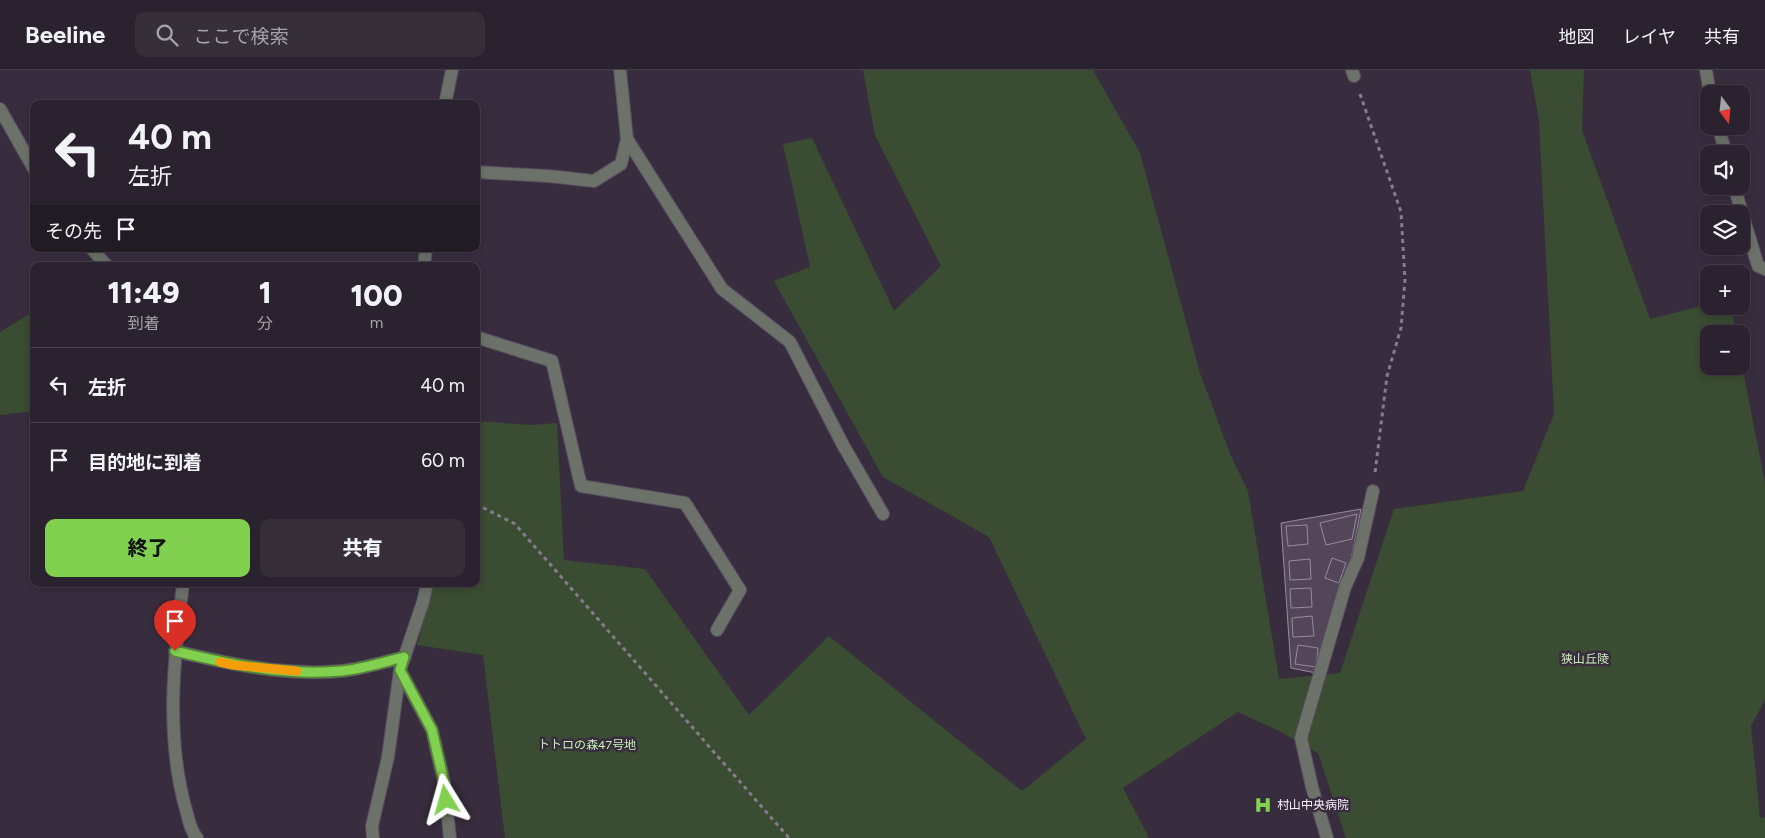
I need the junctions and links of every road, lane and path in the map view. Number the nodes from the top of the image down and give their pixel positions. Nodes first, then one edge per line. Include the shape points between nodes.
1 (452, 70) edge
2 (620, 70) edge
3 (1706, 70) edge
4 (1353, 73) edge
5 (1708, 85) edge
6 (446, 100) edge
7 (0, 109) edge
8 (627, 139) junction
9 (30, 162) edge
10 (480, 172) edge
11 (1737, 195) edge
12 (95, 252) edge
13 (103, 262) edge
14 (1765, 269) edge
15 (480, 338) edge
16 (1372, 491) joint
17 (480, 506) edge
18 (883, 514) dead end
19 (183, 587) edge
20 (426, 587) edge
21 (717, 630) dead end
22 (175, 651) junction
23 (404, 657) junction
24 (400, 670) junction
25 (197, 838) edge
26 (373, 838) edge
27 (450, 838) edge
28 (790, 838) edge
29 (1327, 838) edge

1 - 6 street
2 - 8 street
3 - 5 street
4 - 16 path via 1401,212 1405,280 1401,328 1386,376
7 - 9 street
8 - 10 street via 621,164 594,181
8 - 18 street via 722,289 790,342
11 - 14 street via 1758,266
12 - 13 street
15 - 21 street via 552,361 581,486 685,503 740,590
16 - 29 street via 1358,558 1345,587 1302,738
17 - 28 path via 515,524
19 - 22 street
20 - 23 street
22 - 23 street via 233,665 300,671 342,671
22 - 25 street via 174,735 181,792 192,832
23 - 24 street
24 - 26 street via 388,757 372,826
24 - 27 street via 432,730 444,782

